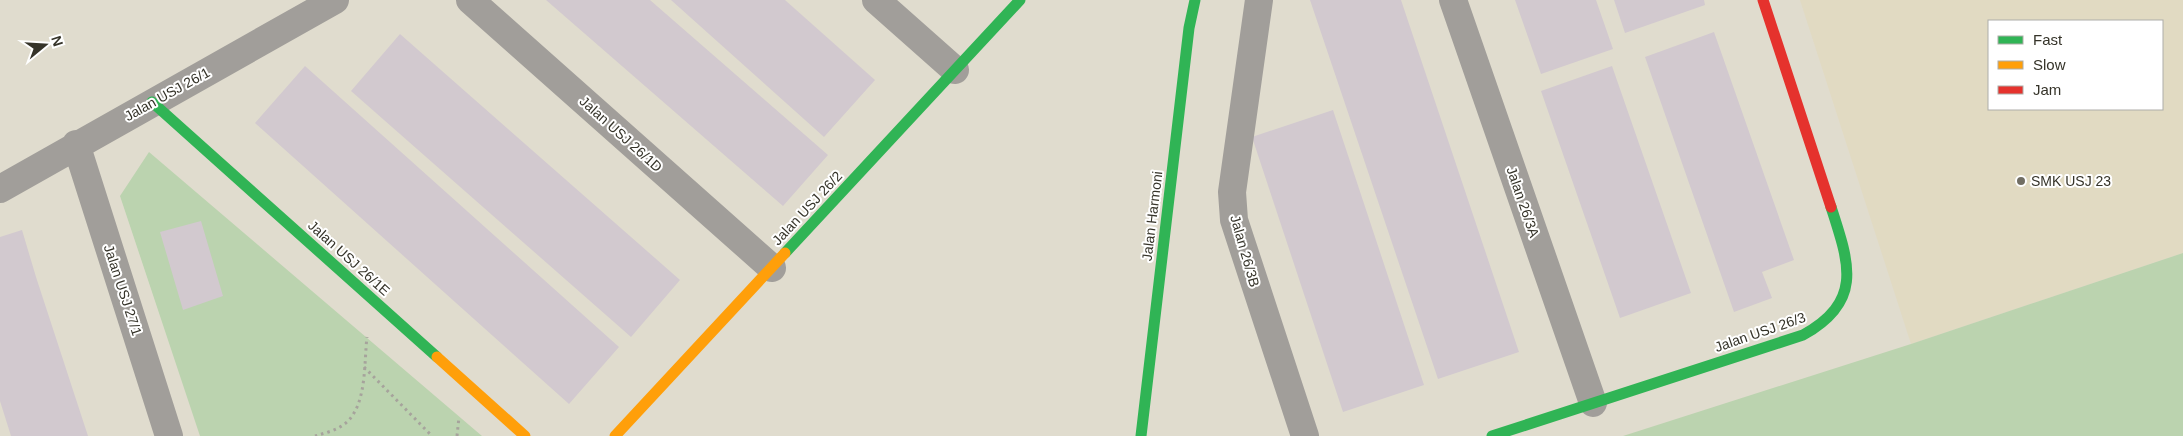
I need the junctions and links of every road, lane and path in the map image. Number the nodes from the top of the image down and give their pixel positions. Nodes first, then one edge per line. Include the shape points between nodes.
1 (335, 0) edge
2 (470, 0) edge
3 (876, 0) edge
4 (1020, 0) edge
5 (1195, 0) edge
6 (1259, 0) edge
7 (1453, 0) edge
8 (1763, 0) edge
9 (955, 70) junction
10 (152, 102) junction
11 (76, 144) junction
12 (0, 189) edge
13 (772, 268) junction
14 (366, 337) dead end
15 (364, 367) junction
16 (1593, 403) junction
17 (1144, 415) junction
18 (460, 417) dead end
19 (1132, 426) dead end
20 (169, 436) edge
21 (315, 436) edge
22 (432, 436) edge
23 (457, 436) edge
24 (525, 436) edge
25 (615, 436) edge
26 (1141, 436) edge
27 (1154, 436) edge
28 (1305, 436) edge
29 (1492, 436) edge

1 - 10 street, Jalan USJ 26/1
2 - 13 street, Jalan USJ 26/1D
3 - 9 street
4 - 9 street, Jalan USJ 26/2
5 - 17 street, Jalan Harmoni via 1189,28
6 - 28 street, Jalan 26/3B via 1232,192 1234,220
7 - 16 street, Jalan 26/3A
8 - 16 street, Jalan USJ 26/3 via 1845,251 1848,275 1844,297 1823,325 1803,335
9 - 13 street, Jalan USJ 26/2
10 - 11 street, Jalan USJ 26/1
10 - 24 street, Jalan USJ 26/1E
11 - 12 street, Jalan USJ 26/1
11 - 20 street, Jalan USJ 27/1
13 - 25 street, Jalan USJ 26/2
14 - 15 path
15 - 21 path via 353,414 334,430
15 - 22 path
16 - 29 street, Jalan USJ 26/3
17 - 19 street
17 - 26 street, Jalan Harmoni
17 - 27 street
18 - 23 path

